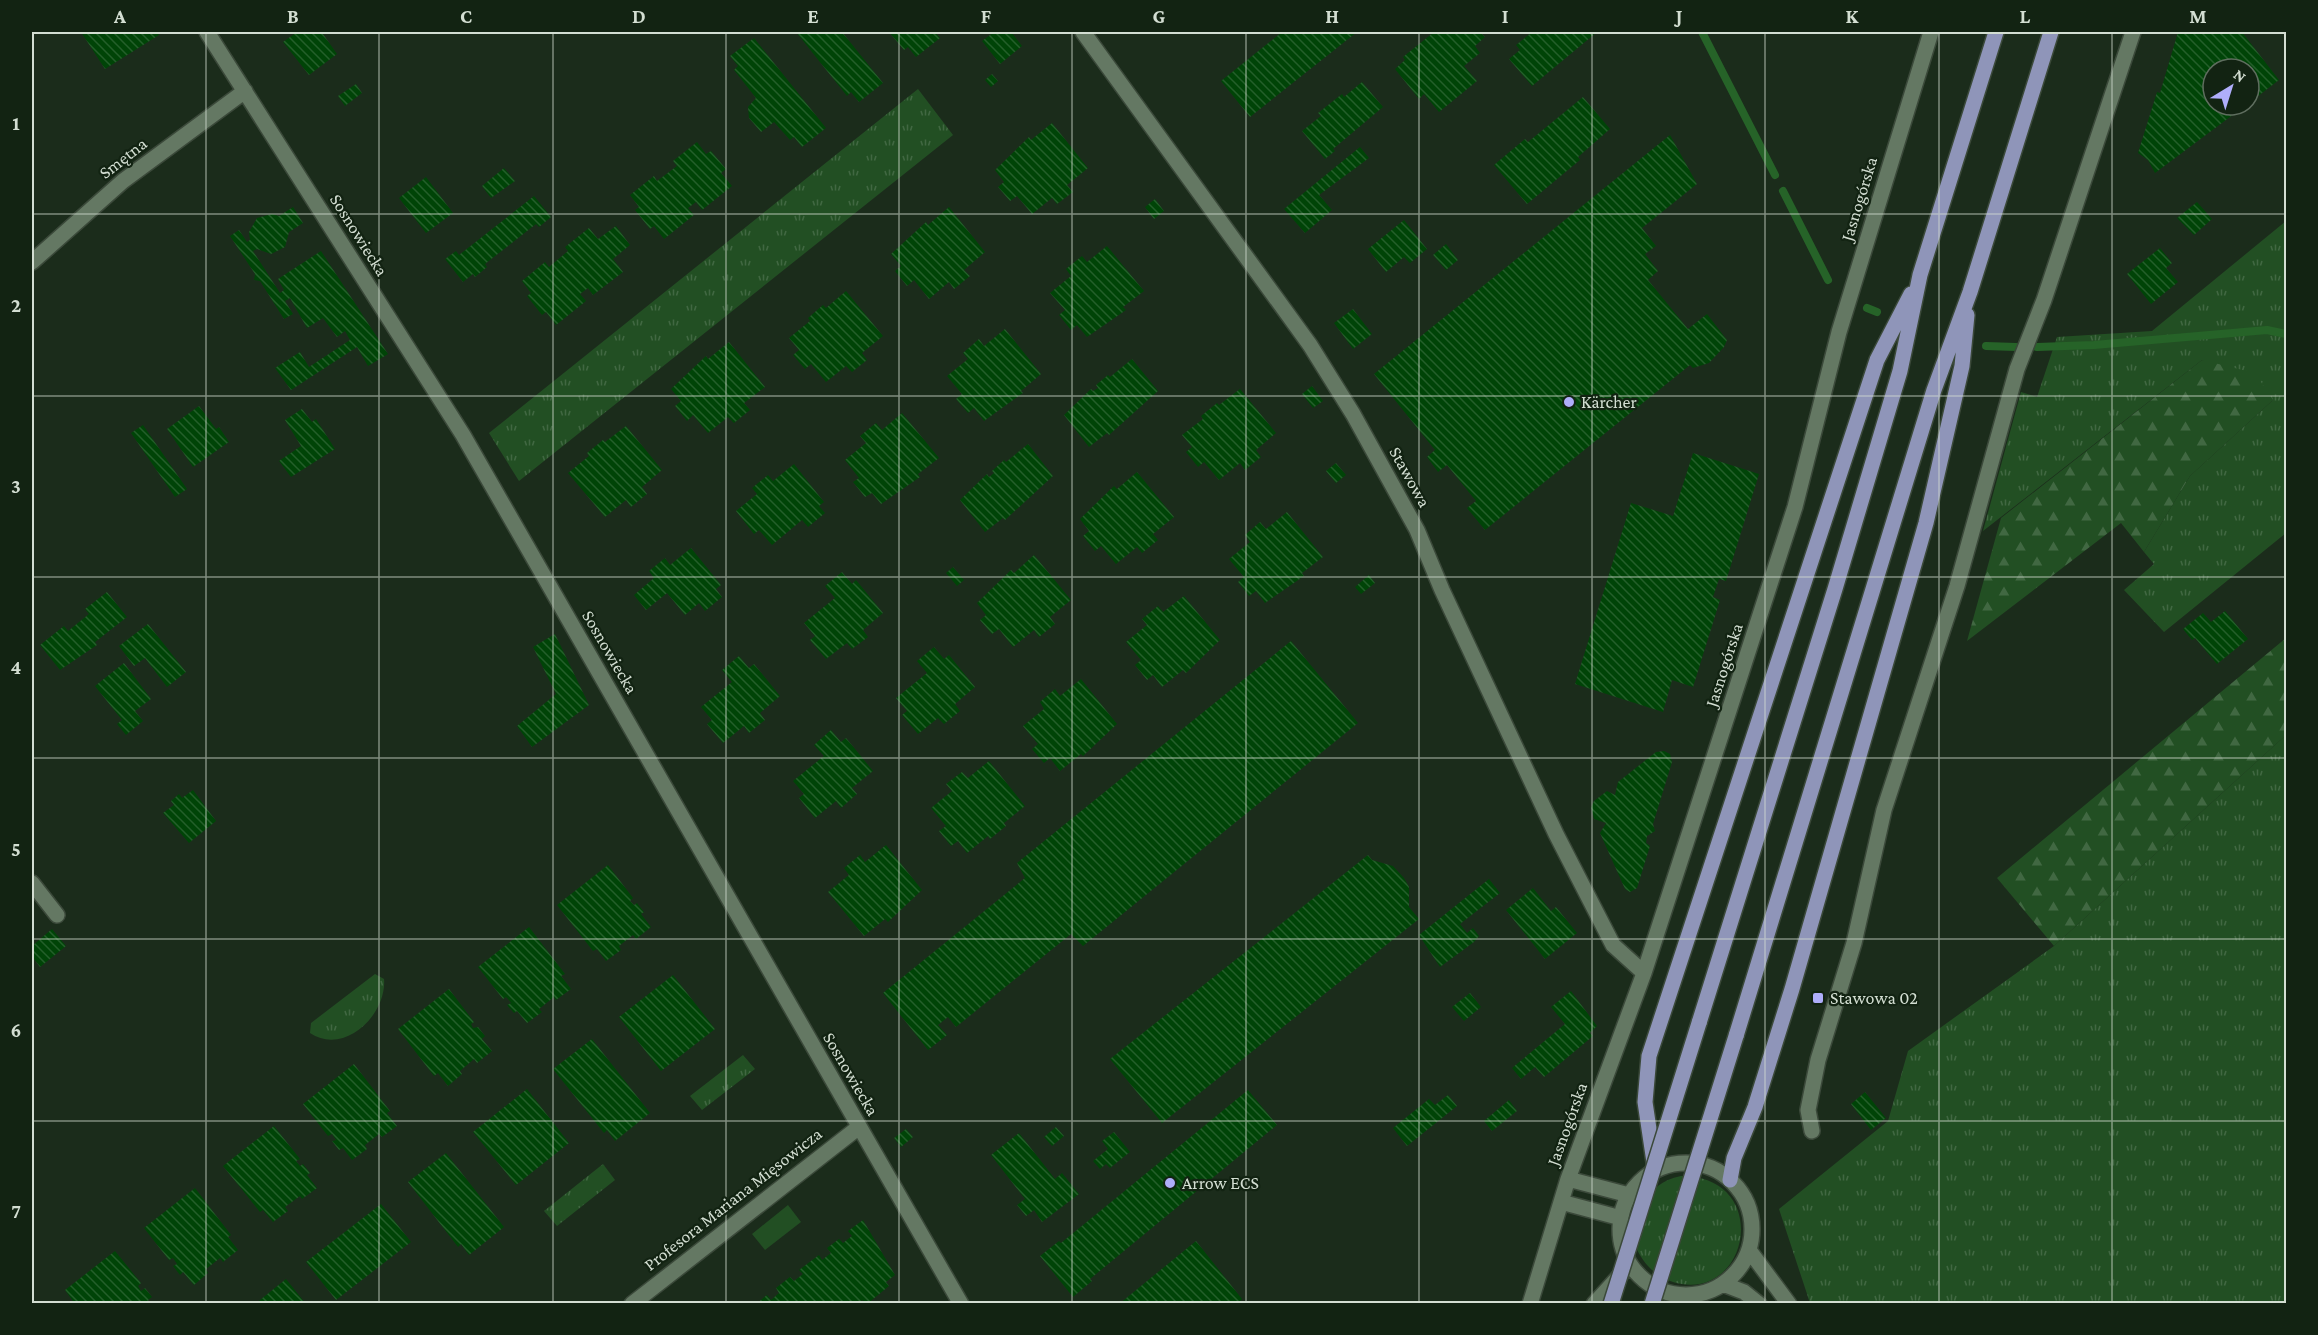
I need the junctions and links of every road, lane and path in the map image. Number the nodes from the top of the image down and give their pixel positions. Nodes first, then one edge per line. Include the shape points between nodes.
1 (207, 32) edge
2 (1083, 32) edge
3 (1931, 32) edge
4 (1996, 32) edge
5 (2051, 32) edge
6 (2133, 32) edge
7 (245, 91) junction
8 (32, 262) edge
9 (1920, 275) junction
10 (1970, 292) junction
11 (32, 882) edge
12 (57, 915) dead end
13 (1644, 974) junction
14 (859, 1127) junction
15 (1812, 1131) dead end
16 (1655, 1170) junction
17 (1568, 1179) junction
18 (1730, 1179) junction
19 (1629, 1195) junction
20 (1561, 1202) junction
21 (1621, 1218) junction
22 (1749, 1250) junction
23 (1630, 1264) junction
24 (1723, 1284) junction
25 (1689, 1299) edge
26 (632, 1304) edge
27 (960, 1304) edge
28 (1530, 1304) edge
29 (1594, 1304) edge
30 (1611, 1304) edge
31 (1652, 1304) edge
32 (1759, 1304) edge
33 (1789, 1304) edge

1 - 7 street, Sosnowiecka
2 - 13 street, Stawowa via 1298,328 1353,414 1417,530 1556,834 1613,945
3 - 13 street, Jasnogórska via 1839,332 1795,507
4 - 9 main road
5 - 10 main road
6 - 15 street via 2018,369 1957,586 1884,810 1854,943 1818,1060 1808,1110
7 - 8 street, Smętna via 123,181
7 - 14 street, Sosnowiecka via 464,435
9 - 16 main road via 1877,360 1649,1056 1645,1102
9 - 30 main road, bridge via 1899,371 1839,577
10 - 18 main road via 1962,366 1926,523 1792,989
10 - 31 main road, bridge via 1934,390
11 - 12 street
13 - 17 street, Jasnogórska
14 - 26 street, Profesora Mariana Mięsowicza
14 - 27 street, Sosnowiecka
16 - 18 street via 1694,1163
16 - 19 street
17 - 19 street
17 - 20 street, Jasnogórska
18 - 22 street via 1745,1198 1750,1215
19 - 21 street
20 - 21 street
20 - 28 street, Jasnogórska
21 - 23 street via 1621,1240
22 - 24 street via 1740,1268
22 - 33 street
23 - 25 street via 1656,1288
23 - 29 street
24 - 25 street
24 - 32 street via 1744,1292

